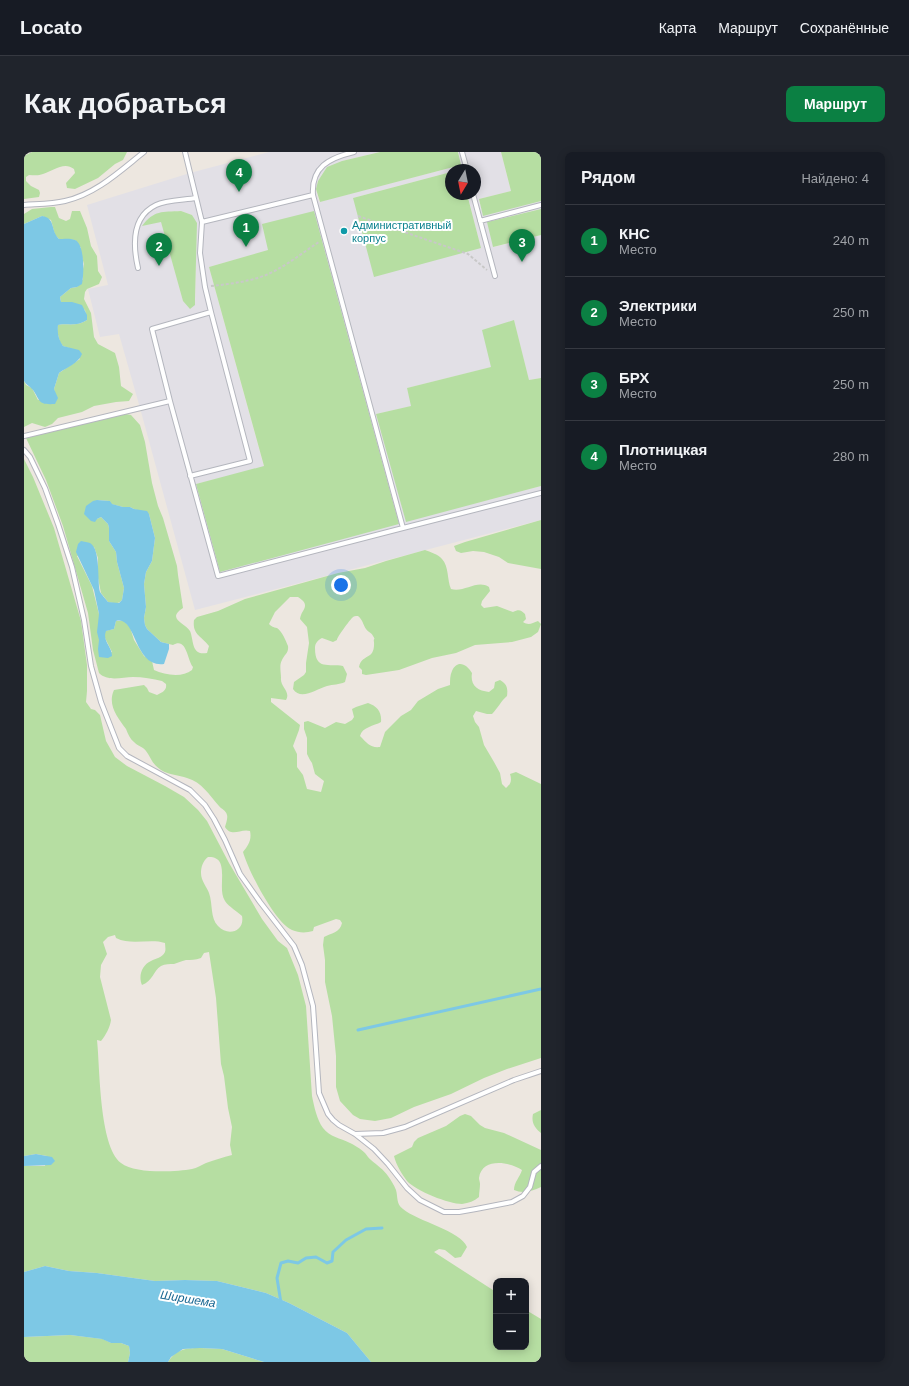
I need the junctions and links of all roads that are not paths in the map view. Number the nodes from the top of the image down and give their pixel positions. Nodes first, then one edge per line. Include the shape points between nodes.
1 (144, 152) edge
2 (185, 152) edge
3 (354, 152) edge
4 (462, 152) edge
5 (465, 164) edge
6 (314, 195) junction
7 (196, 198) junction
8 (475, 200) edge
9 (24, 205) edge
10 (541, 205) edge
11 (480, 221) junction
12 (202, 222) junction
13 (138, 268) dead end
14 (495, 276) road end
15 (211, 312) junction
16 (170, 401) junction
17 (24, 436) edge
18 (24, 450) edge
19 (190, 476) junction
20 (541, 493) edge
21 (403, 528) junction
22 (541, 1071) edge
23 (355, 1134) junction
24 (541, 1166) edge

1 - 9 lane via 105,183 84,194 64,201
2 - 7 lane
3 - 6 lane via 336,157 320,167 313,185
4 - 5 lane
6 - 12 lane
6 - 21 lane
7 - 12 lane
7 - 13 lane via 156,205 145,212 136,226 134,242
8 - 11 lane
10 - 11 lane
11 - 14 lane
12 - 15 lane via 200,253
15 - 16 lane via 152,328
15 - 19 lane via 250,461
16 - 17 lane
16 - 19 lane
18 - 23 lane via 45,488 72,567 91,666 101,702 119,748 127,756 190,790 204,805 225,840 240,874 294,946 313,1006 321,1101 339,1126
19 - 21 lane via 218,576
20 - 21 lane
22 - 23 lane via 405,1127 383,1133
23 - 24 lane via 374,1149 411,1192 444,1212 476,1210 512,1202 523,1196 530,1187 534,1172

